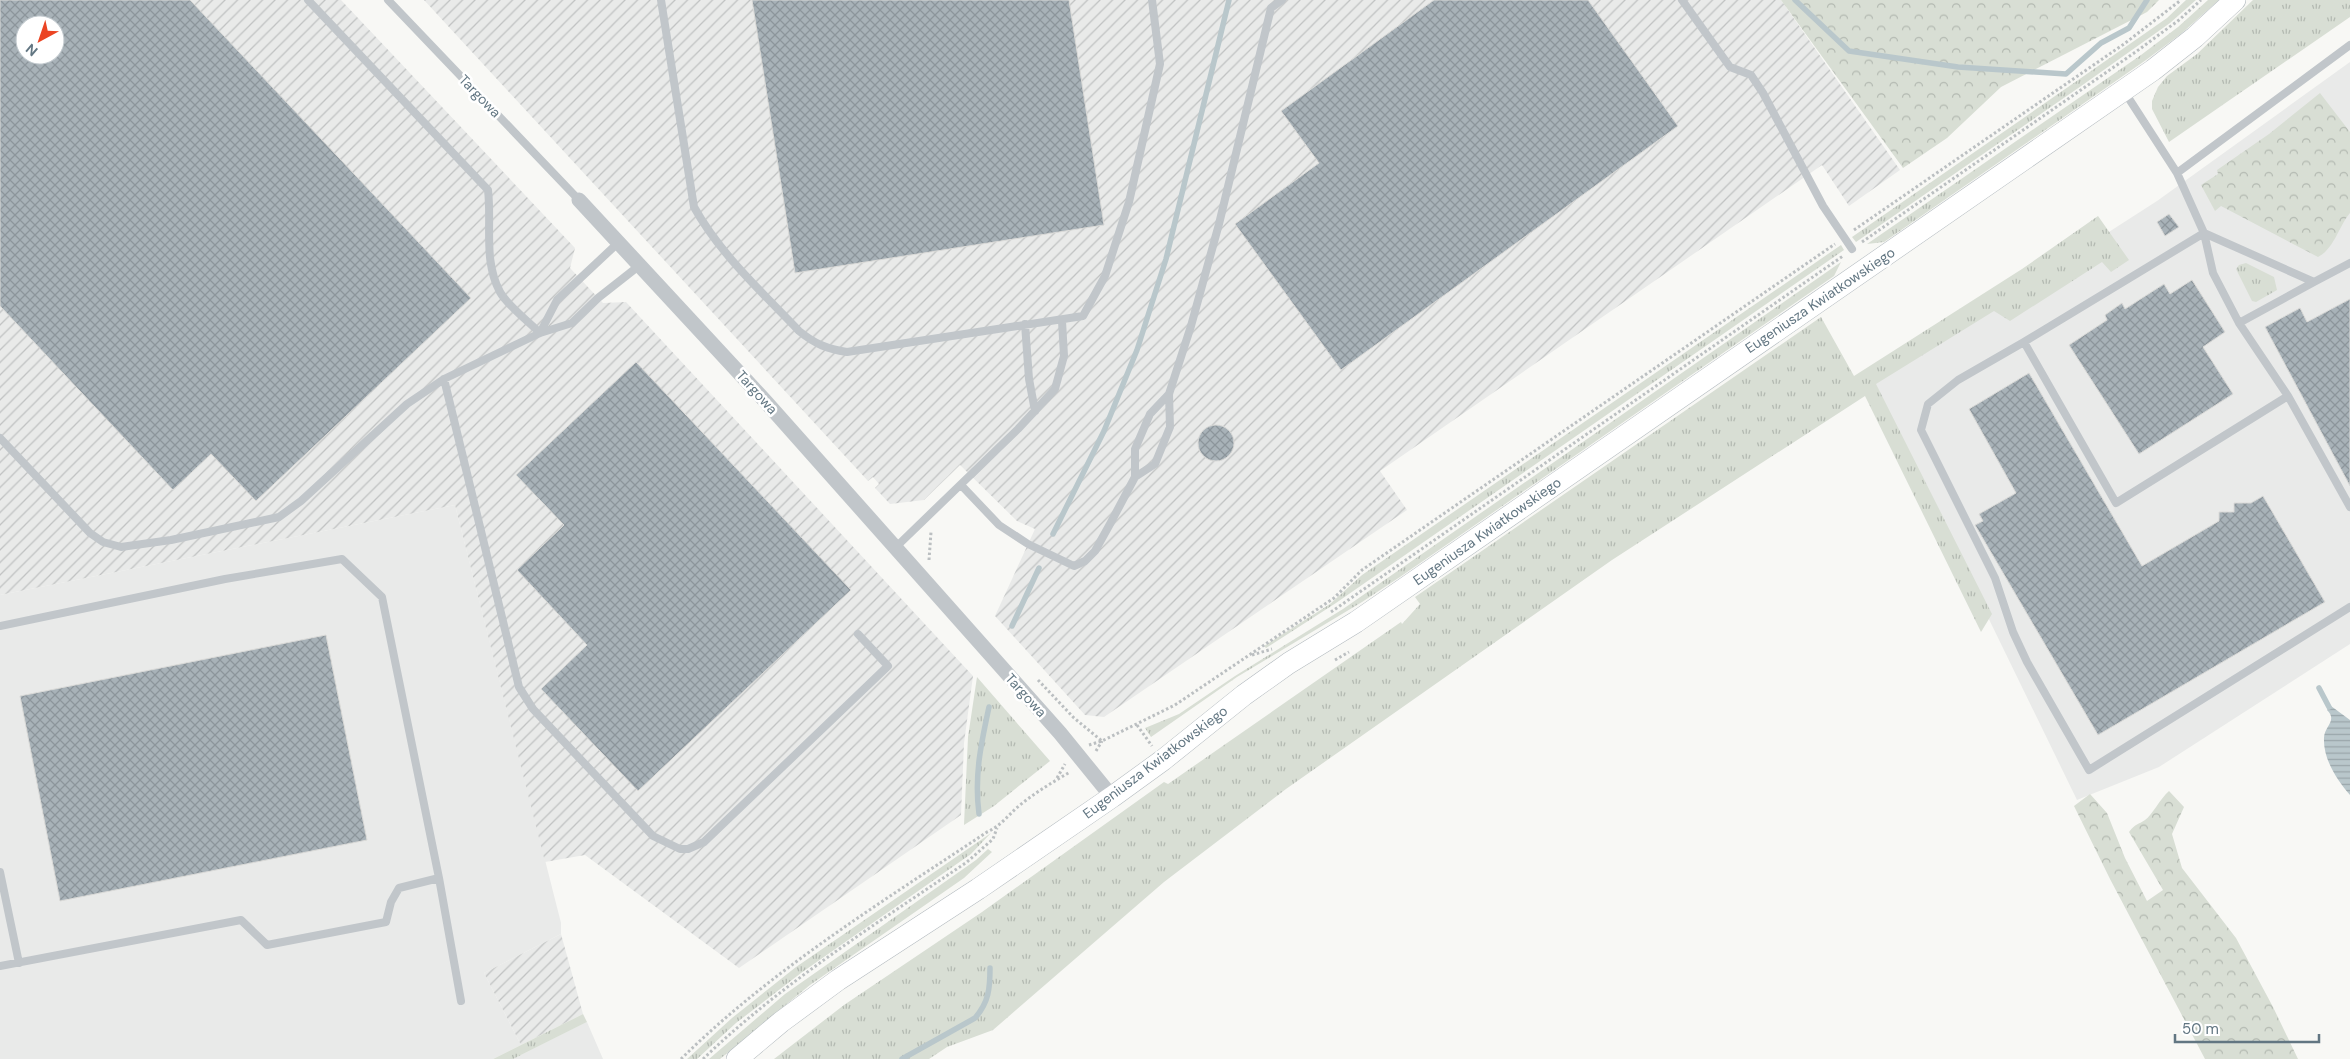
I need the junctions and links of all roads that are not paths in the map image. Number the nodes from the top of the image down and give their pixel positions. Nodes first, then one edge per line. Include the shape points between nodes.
1 (308, 0) edge
2 (388, 0) edge
3 (661, 0) edge
4 (1152, 0) edge
5 (1282, 0) edge
6 (1682, 0) edge
7 (2235, 0) edge
8 (2350, 44) edge
9 (2123, 90) junction
10 (2177, 173) junction
11 (579, 200) joint
12 (2204, 233) junction
13 (619, 242) junction
14 (1852, 249) road end
15 (2350, 263) edge
16 (640, 265) junction
17 (2314, 282) junction
18 (1062, 321) junction
19 (2239, 323) junction
20 (1025, 324) junction
21 (540, 333) junction
22 (2024, 342) junction
23 (444, 379) junction
24 (1169, 394) junction
25 (2288, 396) junction
26 (1035, 411) junction
27 (0, 438) edge
28 (1135, 477) junction
29 (960, 485) junction
30 (2350, 507) edge
31 (894, 548) junction
32 (2350, 607) edge
33 (0, 626) edge
34 (858, 634) dead end
35 (1112, 797) junction
36 (0, 872) edge
37 (439, 878) junction
38 (19, 963) junction
39 (0, 966) edge
40 (461, 1001) dead end
41 (737, 1059) edge

1 - 21 lane via 488,190 489,261 500,294
2 - 11 lane, Targowa
3 - 20 lane via 694,207 719,245 800,331 828,349 847,352
4 - 18 lane via 1160,64 1130,202 1104,276 1083,316
5 - 24 lane via 1271,8 1219,224
6 - 14 lane via 1730,67 1751,75 1823,206
7 - 9 main road, Eugeniusza Kwiatkowskiego via 2174,55
8 - 10 lane
9 - 10 lane
9 - 35 main road, Eugeniusza Kwiatkowskiego via 1356,622 1289,663
10 - 12 lane
11 - 13 street, Targowa
12 - 17 lane
12 - 19 lane via 2213,273
12 - 22 lane
13 - 16 street, Targowa
13 - 21 lane via 557,300
15 - 17 lane
16 - 21 lane via 572,323
16 - 31 street, Targowa
17 - 19 lane
18 - 20 lane
18 - 26 lane via 1064,356 1055,389
19 - 25 lane
20 - 26 lane
21 - 23 lane
22 - 25 lane via 2116,503
22 - 32 lane via 1958,380 1928,404 1921,430 1995,578 2026,662 2089,770
23 - 27 lane via 388,419 301,502 279,517 171,540 120,547 90,533
23 - 34 lane via 519,687 534,709 653,836 680,849 704,842 888,666
24 - 28 lane via 1150,414 1135,449
24 - 28 lane via 1170,427 1155,464
25 - 30 lane
26 - 29 lane
28 - 29 lane via 1095,551 1084,562 1074,566 1028,544 1000,525
29 - 31 lane
31 - 35 street, Targowa via 1060,733
33 - 37 lane via 226,579 342,559 382,597
35 - 41 main road, Eugeniusza Kwiatkowskiego via 845,975
36 - 38 lane
37 - 38 lane via 399,888 386,922 267,946 241,920
37 - 40 lane
38 - 39 lane

